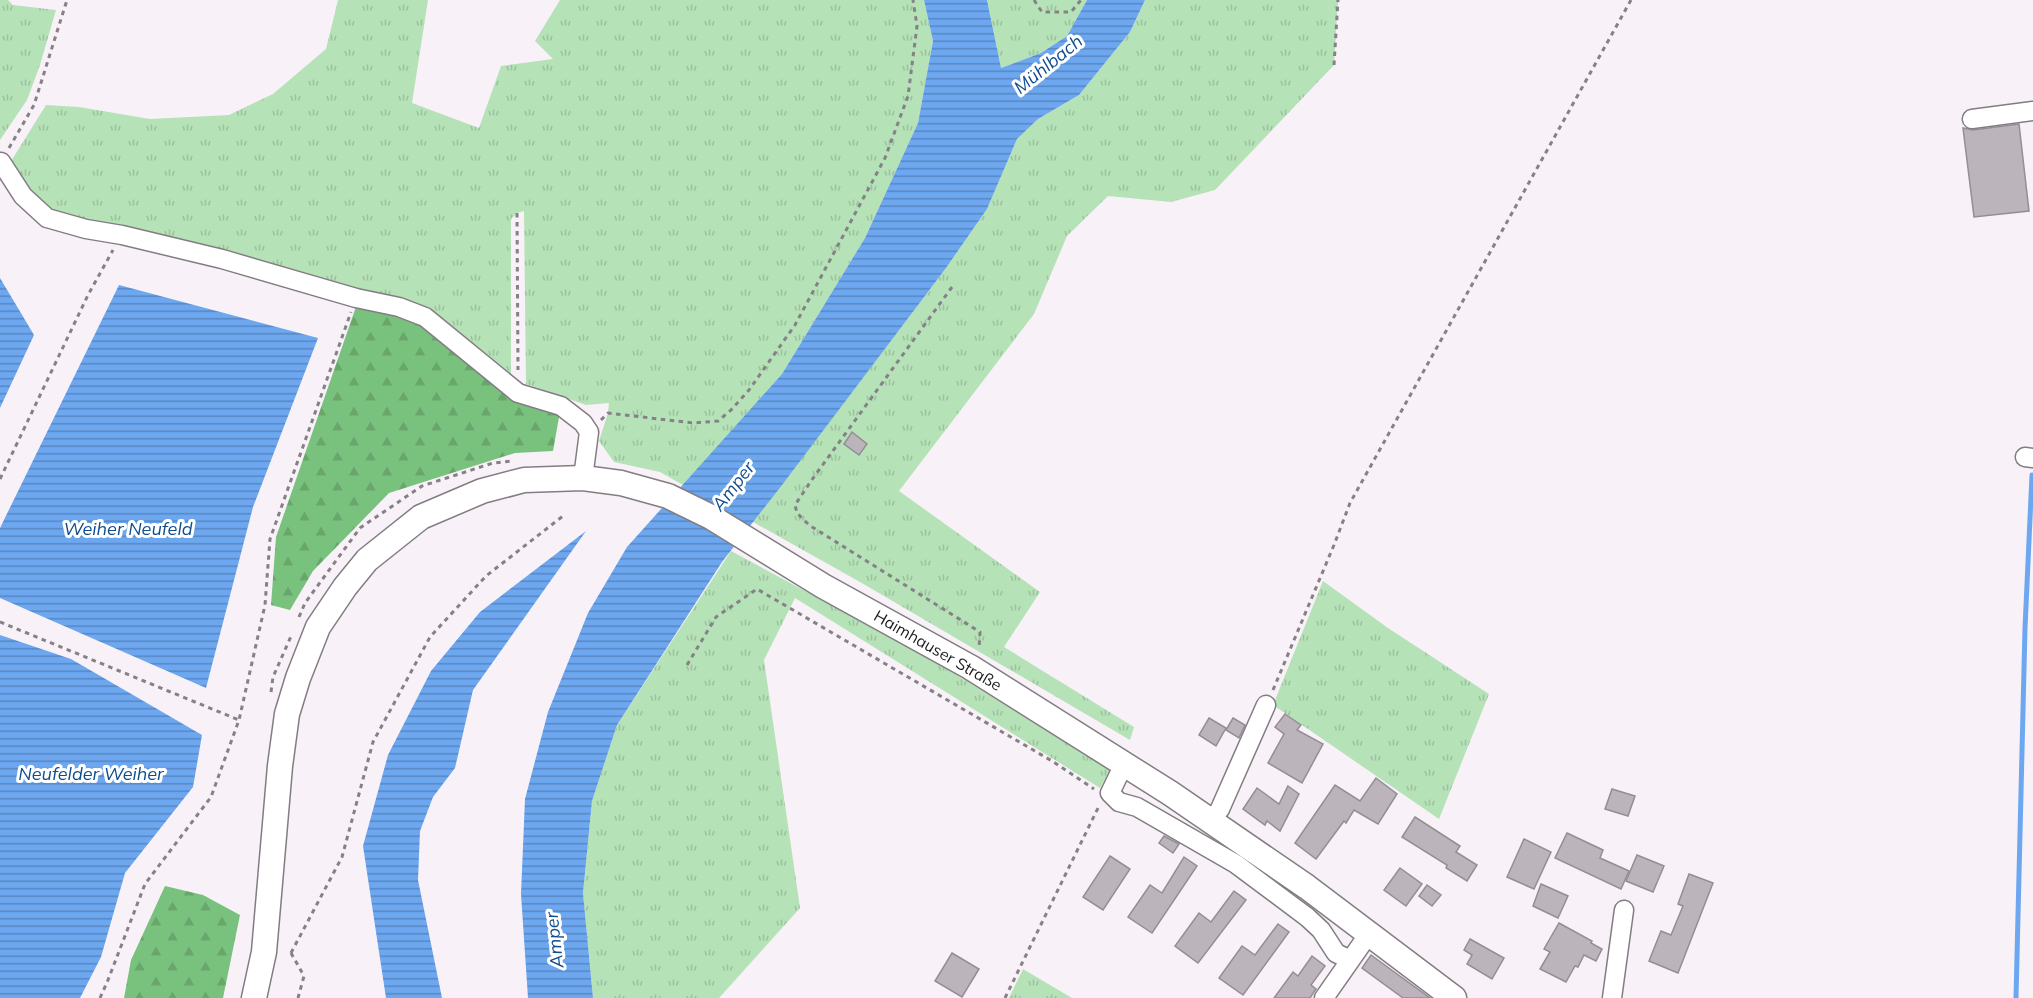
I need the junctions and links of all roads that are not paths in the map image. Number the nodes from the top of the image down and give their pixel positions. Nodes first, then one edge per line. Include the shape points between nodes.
1 (2033, 111) edge
2 (1972, 119) dead end
3 (1, 162) edge
4 (583, 478) junction
5 (1266, 705) road end
6 (1124, 764) junction
7 (1211, 822) junction
8 (1624, 910) dead end
9 (1368, 935) junction
10 (1350, 960) junction
11 (254, 998) edge
12 (1324, 998) edge
13 (1455, 998) edge
14 (1612, 998) edge

1 - 2 street
3 - 4 street via 23,196 47,218 222,259 425,317 518,393 561,406 583,423 589,432
4 - 6 main road, Haimhauser Straße via 668,496 711,518 823,586 970,667
4 - 11 main road, Haimhauser Straße via 524,480 482,491 421,517 367,560 318,627 287,714 264,952
5 - 7 street via 1221,809
6 - 7 main road, Haimhauser Straße
6 - 10 street via 1105,799 1137,807 1214,850 1307,916 1336,953
7 - 9 main road, Haimhauser Straße
8 - 14 street
9 - 10 street
9 - 13 main road, Haimhauser Straße
10 - 12 street

